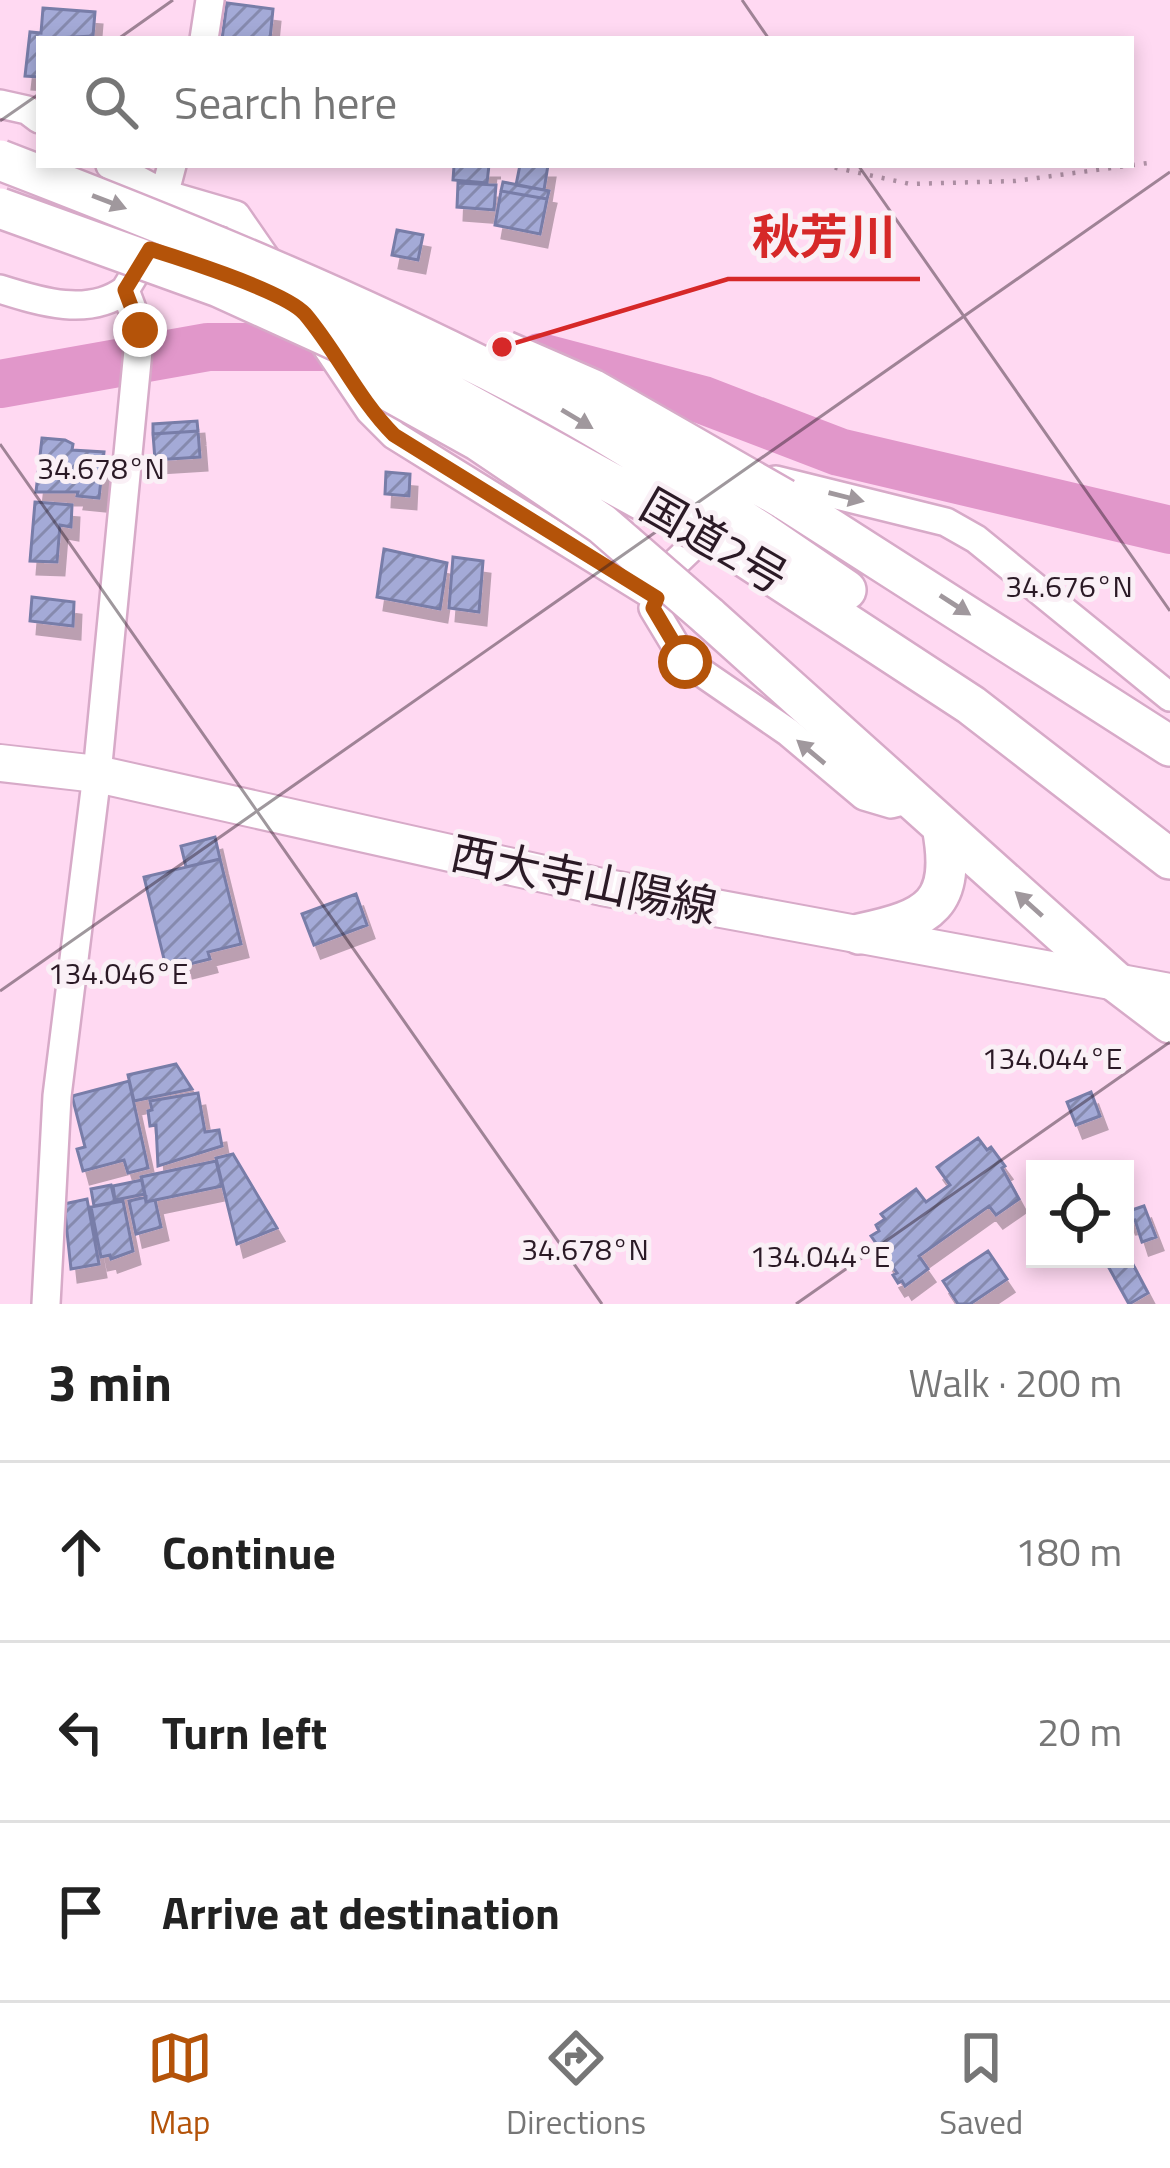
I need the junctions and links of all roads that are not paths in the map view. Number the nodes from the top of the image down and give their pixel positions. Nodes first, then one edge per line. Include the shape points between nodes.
1 (210, 0) edge
2 (204, 36) edge
3 (0, 104) edge
4 (36, 116) edge
5 (0, 160) edge
6 (116, 168) edge
7 (171, 168) edge
8 (164, 194) junction
9 (0, 208) edge
10 (150, 249) junction
11 (247, 256) junction
12 (219, 286) junction
13 (0, 289) edge
14 (125, 290) junction
15 (304, 312) junction
16 (752, 543) junction
17 (657, 598) junction
18 (1170, 697) edge
19 (1170, 746) edge
20 (0, 763) edge
21 (97, 774) junction
22 (910, 800) junction
23 (942, 826) junction
24 (1170, 842) edge
25 (1170, 859) edge
26 (859, 934) junction
27 (1116, 982) junction
28 (1170, 992) edge
29 (1170, 1023) edge
30 (46, 1304) edge

1 - 2 street
3 - 4 street
5 -> 11 highway, 国道2号, bridge
6 - 8 street
7 - 8 street
8 - 10 street
8 - 15 street via 236,214
9 - 12 highway, 国道2号, bridge
10 - 14 street
10 - 15 street
11 -> 16 highway, 国道2号, bridge via 538,395
11 -> 19 highway, 国道2号, bridge via 326,279 592,389 784,499
12 - 16 highway, 国道2号, bridge
12 - 22 highway, 国道2号, bridge via 602,524
13 - 14 street via 44,303 106,304
14 - 21 street via 140,330
15 - 17 street, bridge via 394,435
16 - 24 highway, 国道2号 via 982,688
16 - 25 highway, 国道2号
17 -> 18 street via 668,569 760,484 776,480 946,522
22 -> 17 street via 864,796 685,662 653,608
20 - 21 main road, 西大寺山陽線
21 - 26 main road, 西大寺山陽線
21 - 30 street via 57,1096
22 - 23 highway, 国道2号
23 - 26 highway via 948,860 935,902 909,923
27 -> 23 highway, 国道2号
26 - 27 main road, 西大寺山陽線
27 - 28 main road, 西大寺山陽線
27 - 29 highway, 国道2号

